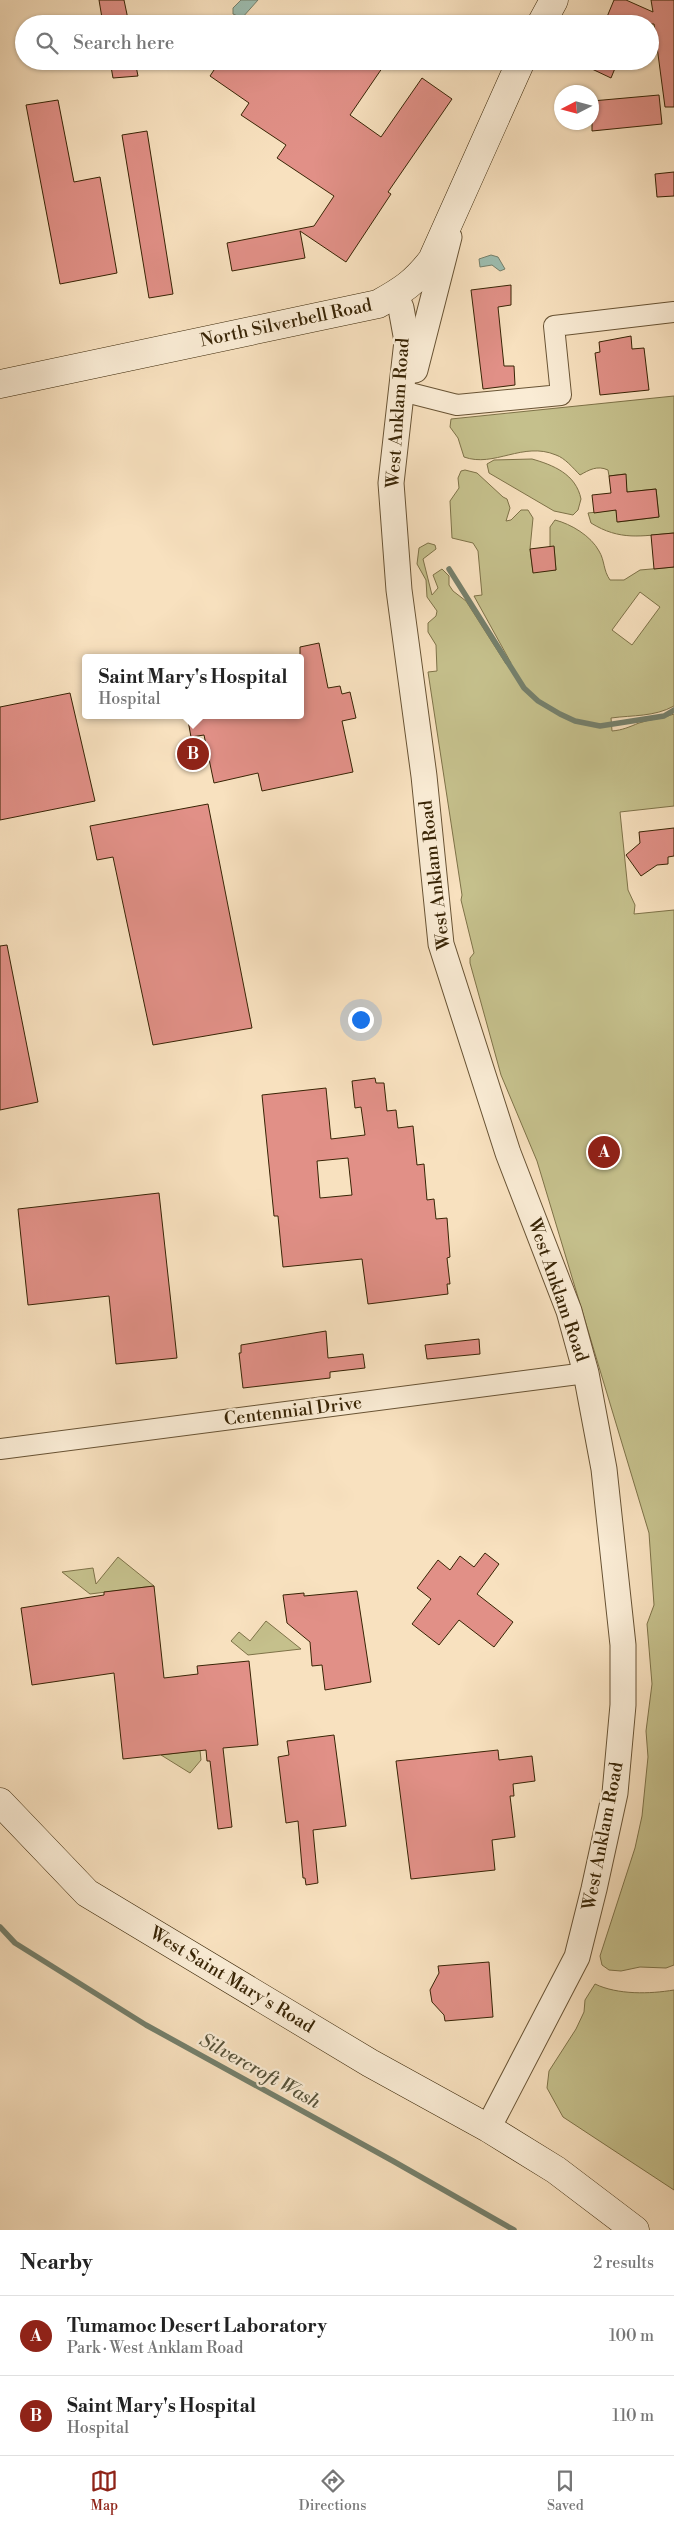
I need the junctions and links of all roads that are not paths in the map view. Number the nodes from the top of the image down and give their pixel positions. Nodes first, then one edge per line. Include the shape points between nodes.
1 (554, 0) edge
2 (546, 15) edge
3 (517, 70) edge
4 (456, 205) junction
5 (395, 294) junction
6 (674, 312) edge
7 (0, 384) edge
8 (405, 392) junction
9 (586, 1373) junction
10 (0, 1449) edge
11 (0, 1802) edge
12 (488, 2128) junction
13 (634, 2230) edge

1 - 2 main road
3 - 4 main road, North Silverbell Road
4 - 5 main road, North Silverbell Road via 432,260 417,280
4 - 8 street
5 - 7 main road, North Silverbell Road via 378,304
5 - 8 street, West Anklam Road via 407,342
6 - 8 street via 554,326 561,395 457,405
8 - 9 street, West Anklam Road via 391,484 398,573 441,944 508,1153 569,1311
9 - 10 street, Centennial Drive
9 - 12 street, West Anklam Road via 604,1469 620,1600 623,1705 615,1793 576,1956
11 - 12 main road, West Saint Mary's Road via 87,1893 370,2063
12 - 13 main road via 556,2170

